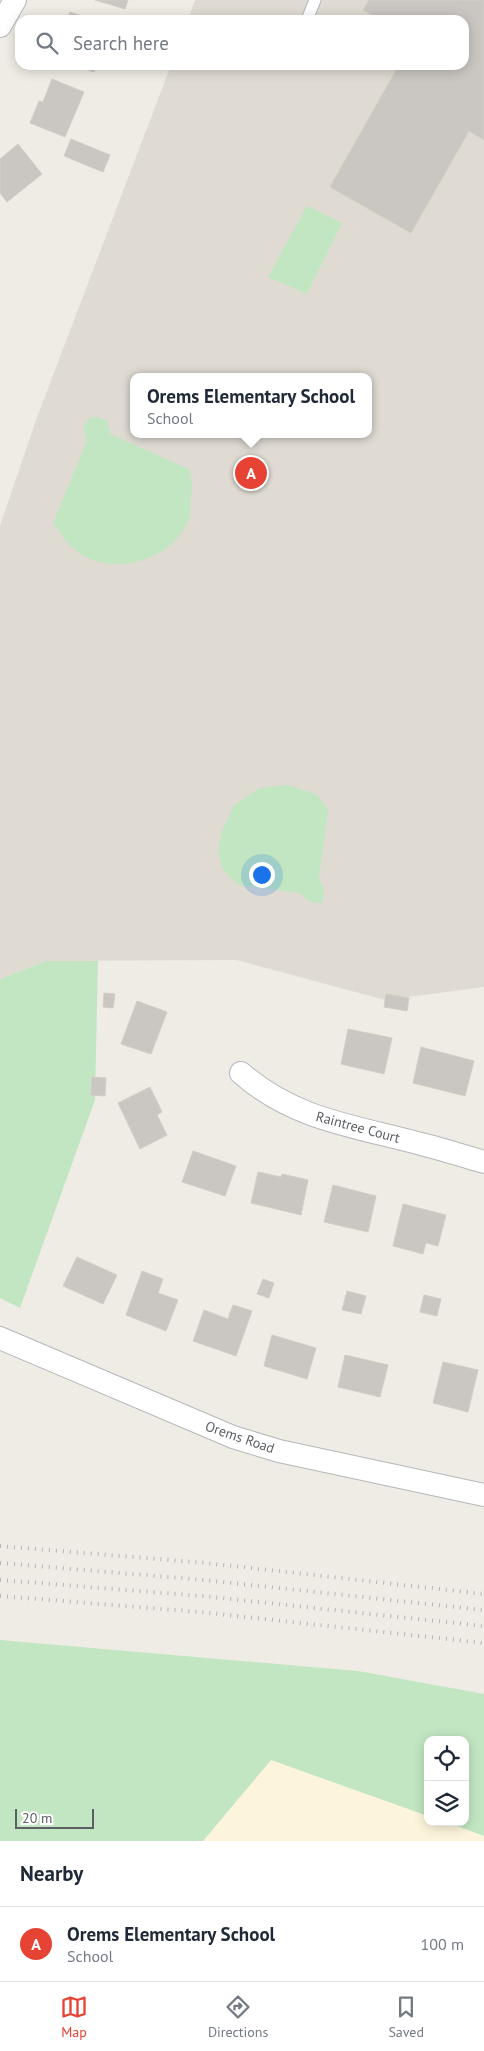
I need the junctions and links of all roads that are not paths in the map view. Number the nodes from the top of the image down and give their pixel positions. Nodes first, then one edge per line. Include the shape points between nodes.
1 (15, 0) edge
2 (315, 0) edge
3 (310, 15) edge
4 (0, 26) edge
5 (240, 1073) dead end
6 (484, 1162) edge
7 (3, 1345) edge
8 (484, 1495) edge

1 - 4 street
2 - 3 lane
5 - 6 street, Raintree Court via 292,1108 342,1126
7 - 8 street, Orems Road via 233,1437 279,1451

